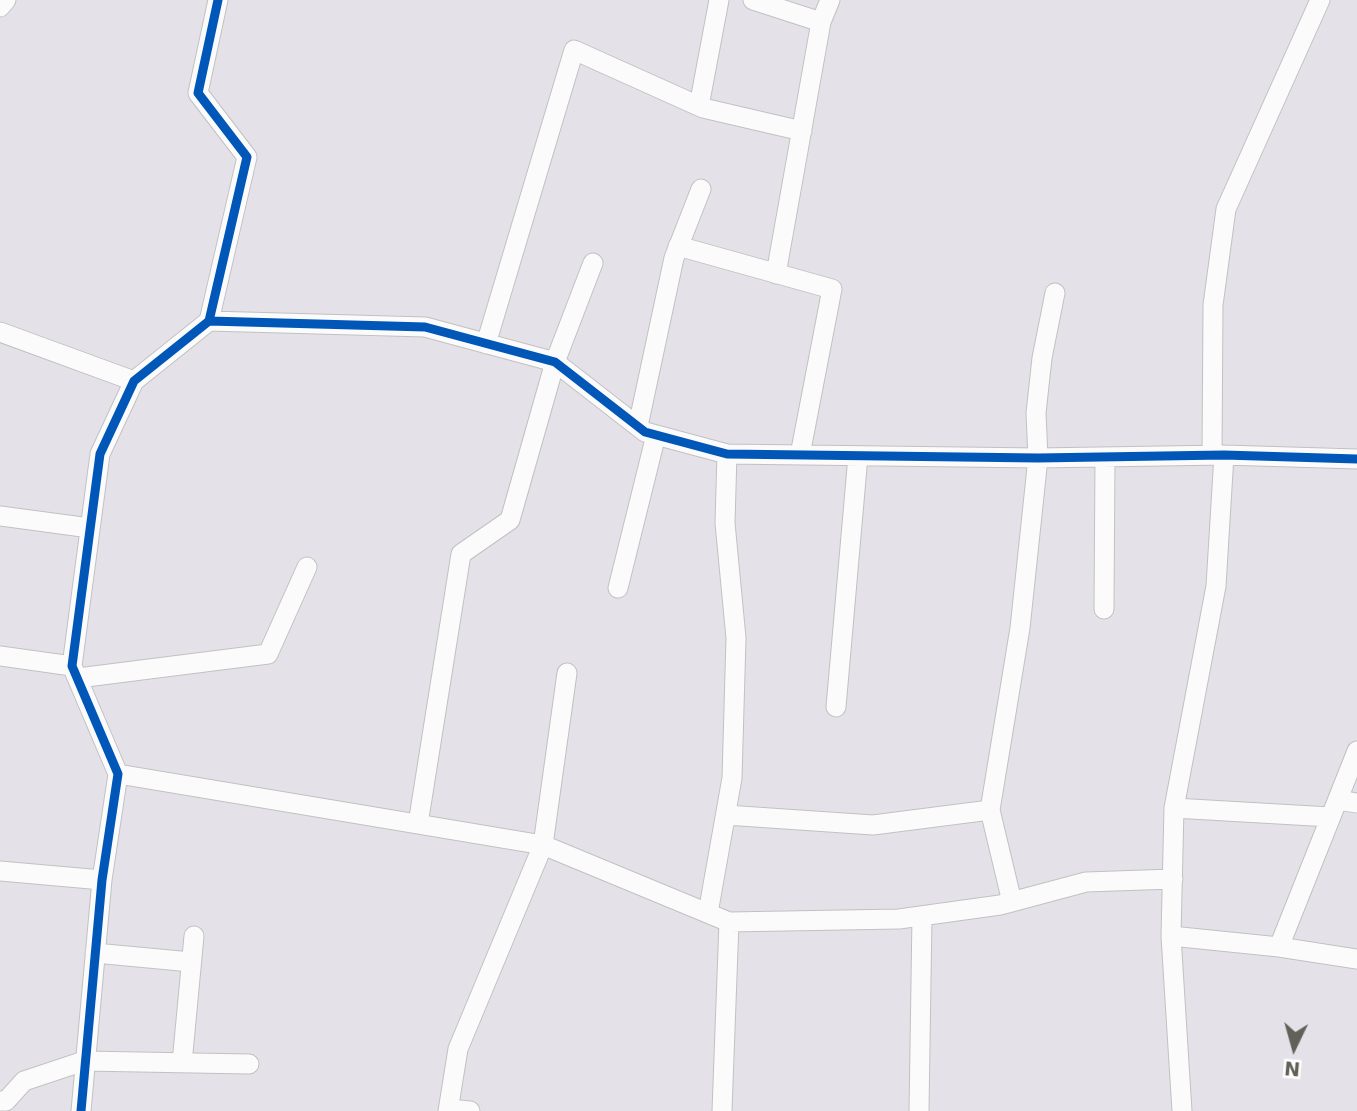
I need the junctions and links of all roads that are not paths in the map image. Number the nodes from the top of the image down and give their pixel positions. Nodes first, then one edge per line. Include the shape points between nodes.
1 (6, 0) edge
2 (218, 0) edge
3 (719, 0) edge
4 (753, 0) edge
5 (830, 0) edge
6 (1320, 0) edge
7 (0, 7) edge
8 (821, 22) junction
9 (699, 106) junction
10 (802, 131) junction
11 (701, 189) dead end
12 (678, 246) junction
13 (593, 263) dead end
14 (776, 274) junction
15 (1055, 293) dead end
16 (209, 321) junction
17 (0, 332) edge
18 (486, 344) junction
19 (555, 362) junction
20 (134, 381) junction
21 (638, 426) junction
22 (656, 435) junction
23 (727, 454) junction
24 (800, 455) junction
25 (1218, 455) junction
26 (858, 456) junction
27 (1105, 457) junction
28 (1038, 458) junction
29 (1357, 459) edge
30 (0, 516) edge
31 (90, 528) junction
32 (307, 567) dead end
33 (618, 588) dead end
34 (1104, 609) dead end
35 (0, 656) edge
36 (75, 672) junction
37 (567, 673) dead end
38 (836, 707) dead end
39 (1357, 751) edge
40 (118, 774) junction
41 (1342, 807) edge
42 (1174, 808) junction
43 (990, 810) junction
44 (726, 814) junction
45 (418, 824) junction
46 (543, 845) junction
47 (0, 871) edge
48 (1172, 879) junction
49 (102, 880) junction
50 (1012, 902) junction
51 (708, 913) junction
52 (922, 916) junction
53 (729, 922) junction
54 (194, 936) dead end
55 (1171, 936) junction
56 (1279, 947) junction
57 (95, 953) junction
58 (1357, 959) edge
59 (191, 962) junction
60 (85, 1061) junction
61 (182, 1062) junction
62 (249, 1064) dead end
63 (0, 1101) edge
64 (448, 1110) edge
65 (81, 1111) edge
66 (470, 1111) edge
67 (722, 1111) edge
68 (919, 1111) edge
69 (1182, 1111) edge

1 - 7 street
2 - 16 street via 198,93 247,157
3 - 9 street
4 - 8 street
5 - 8 street
6 - 25 street via 1226,209 1213,305
8 - 10 street
9 - 10 street
9 - 18 street via 574,50
10 - 14 street
11 - 12 street
12 - 14 street
12 - 21 street
13 - 19 street
14 - 24 street via 832,289
15 - 28 street via 1036,413
16 - 18 street via 425,327
16 - 20 street
17 - 20 street
18 - 19 street
19 - 21 street
19 - 45 street via 510,520 461,554
20 - 31 street via 100,454
21 - 22 street
22 - 23 street
22 - 33 street
23 - 24 street
23 - 44 street via 725,523 736,638 733,778
24 - 26 street
25 - 27 street
25 - 29 street
25 - 42 street via 1216,586
26 - 28 street
26 - 38 street
27 - 28 street
27 - 34 street
28 - 43 street via 1020,628
30 - 31 street
31 - 36 street
32 - 36 street via 268,654
35 - 36 street
36 - 40 street
37 - 46 street
39 - 41 street
40 - 45 street
40 - 49 street
41 - 42 street
41 - 56 street
42 - 48 street
43 - 44 street via 873,825
43 - 50 street
44 - 51 street
45 - 46 street
46 - 51 street
46 - 64 street via 458,1049
47 - 49 street
48 - 50 street via 1086,882
48 - 55 street
49 - 57 street
50 - 52 street
51 - 53 street
52 - 53 street
52 - 68 street
53 - 67 street
54 - 59 street
55 - 56 street
55 - 69 street
56 - 58 street
57 - 59 street
57 - 60 street
59 - 61 street
60 - 61 street
60 - 63 street via 24,1081 6,1101
60 - 65 street
61 - 62 street
64 - 66 street

